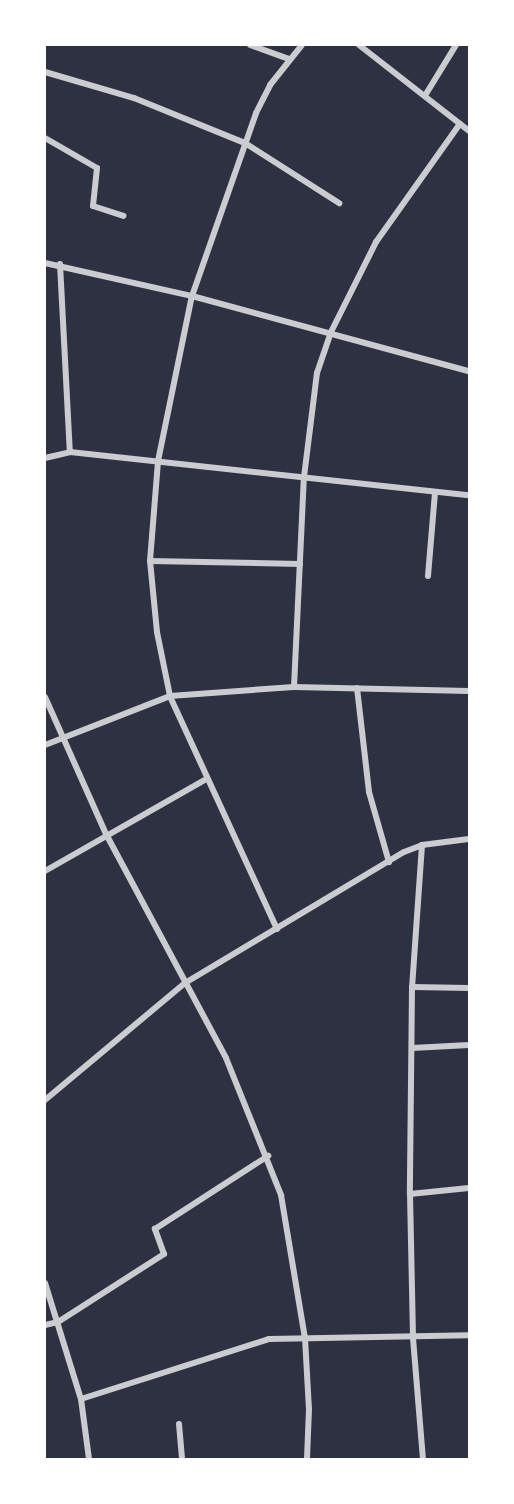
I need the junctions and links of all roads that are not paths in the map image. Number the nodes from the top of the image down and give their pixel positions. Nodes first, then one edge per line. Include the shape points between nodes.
1 (250, 45) edge
2 (302, 45) edge
3 (359, 45) edge
4 (456, 45) edge
5 (289, 59) junction
6 (45, 72) edge
7 (426, 94) junction
8 (460, 124) junction
9 (469, 131) edge
10 (45, 138) edge
11 (245, 143) junction
12 (339, 203) dead end
13 (123, 216) dead end
14 (45, 262) edge
15 (60, 264) junction
16 (192, 296) junction
17 (331, 332) junction
18 (469, 371) edge
19 (70, 452) junction
20 (45, 458) edge
21 (158, 461) junction
22 (304, 477) junction
23 (435, 492) junction
24 (469, 495) edge
25 (150, 561) junction
26 (300, 564) junction
27 (428, 576) dead end
28 (294, 687) junction
29 (357, 688) junction
30 (469, 691) edge
31 (170, 696) junction
32 (45, 698) edge
33 (60, 737) junction
34 (45, 745) edge
35 (206, 779) junction
36 (106, 834) junction
37 (469, 838) edge
38 (422, 845) junction
39 (388, 862) junction
40 (45, 871) edge
41 (277, 929) junction
42 (185, 983) junction
43 (412, 987) junction
44 (469, 988) edge
45 (469, 1045) edge
46 (411, 1048) junction
47 (45, 1100) edge
48 (268, 1156) junction
49 (469, 1188) edge
50 (410, 1194) junction
51 (45, 1283) edge
52 (58, 1322) junction
53 (45, 1325) edge
54 (469, 1335) edge
55 (305, 1338) junction
56 (413, 1338) junction
57 (81, 1399) junction
58 (179, 1424) dead end
59 (89, 1459) edge
60 (182, 1459) edge
61 (307, 1459) edge
62 (423, 1459) edge

1 - 5 street
2 - 5 street
3 - 7 street
4 - 7 street
5 - 11 street via 270,85
6 - 11 street via 134,98
7 - 8 street
8 - 9 street
8 - 17 street via 376,242
10 - 13 street via 97,168 93,206
11 - 12 street
11 - 16 street
14 - 15 street
15 - 16 street
15 - 19 street
16 - 17 street
16 - 21 street
17 - 18 street
17 - 22 street via 317,373
19 - 20 street
19 - 21 street
21 - 22 street
21 - 25 street
22 - 23 street
22 - 26 street
23 - 24 street
23 - 27 street
25 - 26 street
25 - 31 street via 157,632
26 - 28 street
28 - 29 street
28 - 31 street
29 - 30 street
29 - 39 street via 369,792
31 - 33 street
31 - 35 street
32 - 33 street
33 - 34 street
33 - 36 street
35 - 36 street
35 - 41 street
36 - 40 street
36 - 42 street
37 - 38 street
38 - 39 street
38 - 43 street
39 - 41 street
41 - 42 street
42 - 47 street
42 - 48 street via 226,1058
43 - 44 street
43 - 46 street
45 - 46 street
46 - 50 street
48 - 52 street via 155,1229 166,1252
48 - 55 street via 281,1195
49 - 50 street
50 - 56 street
51 - 52 street
52 - 53 street
52 - 57 street
54 - 56 street
55 - 56 street
55 - 57 street via 249,1344
55 - 61 street
56 - 62 street
57 - 59 street
58 - 60 street

